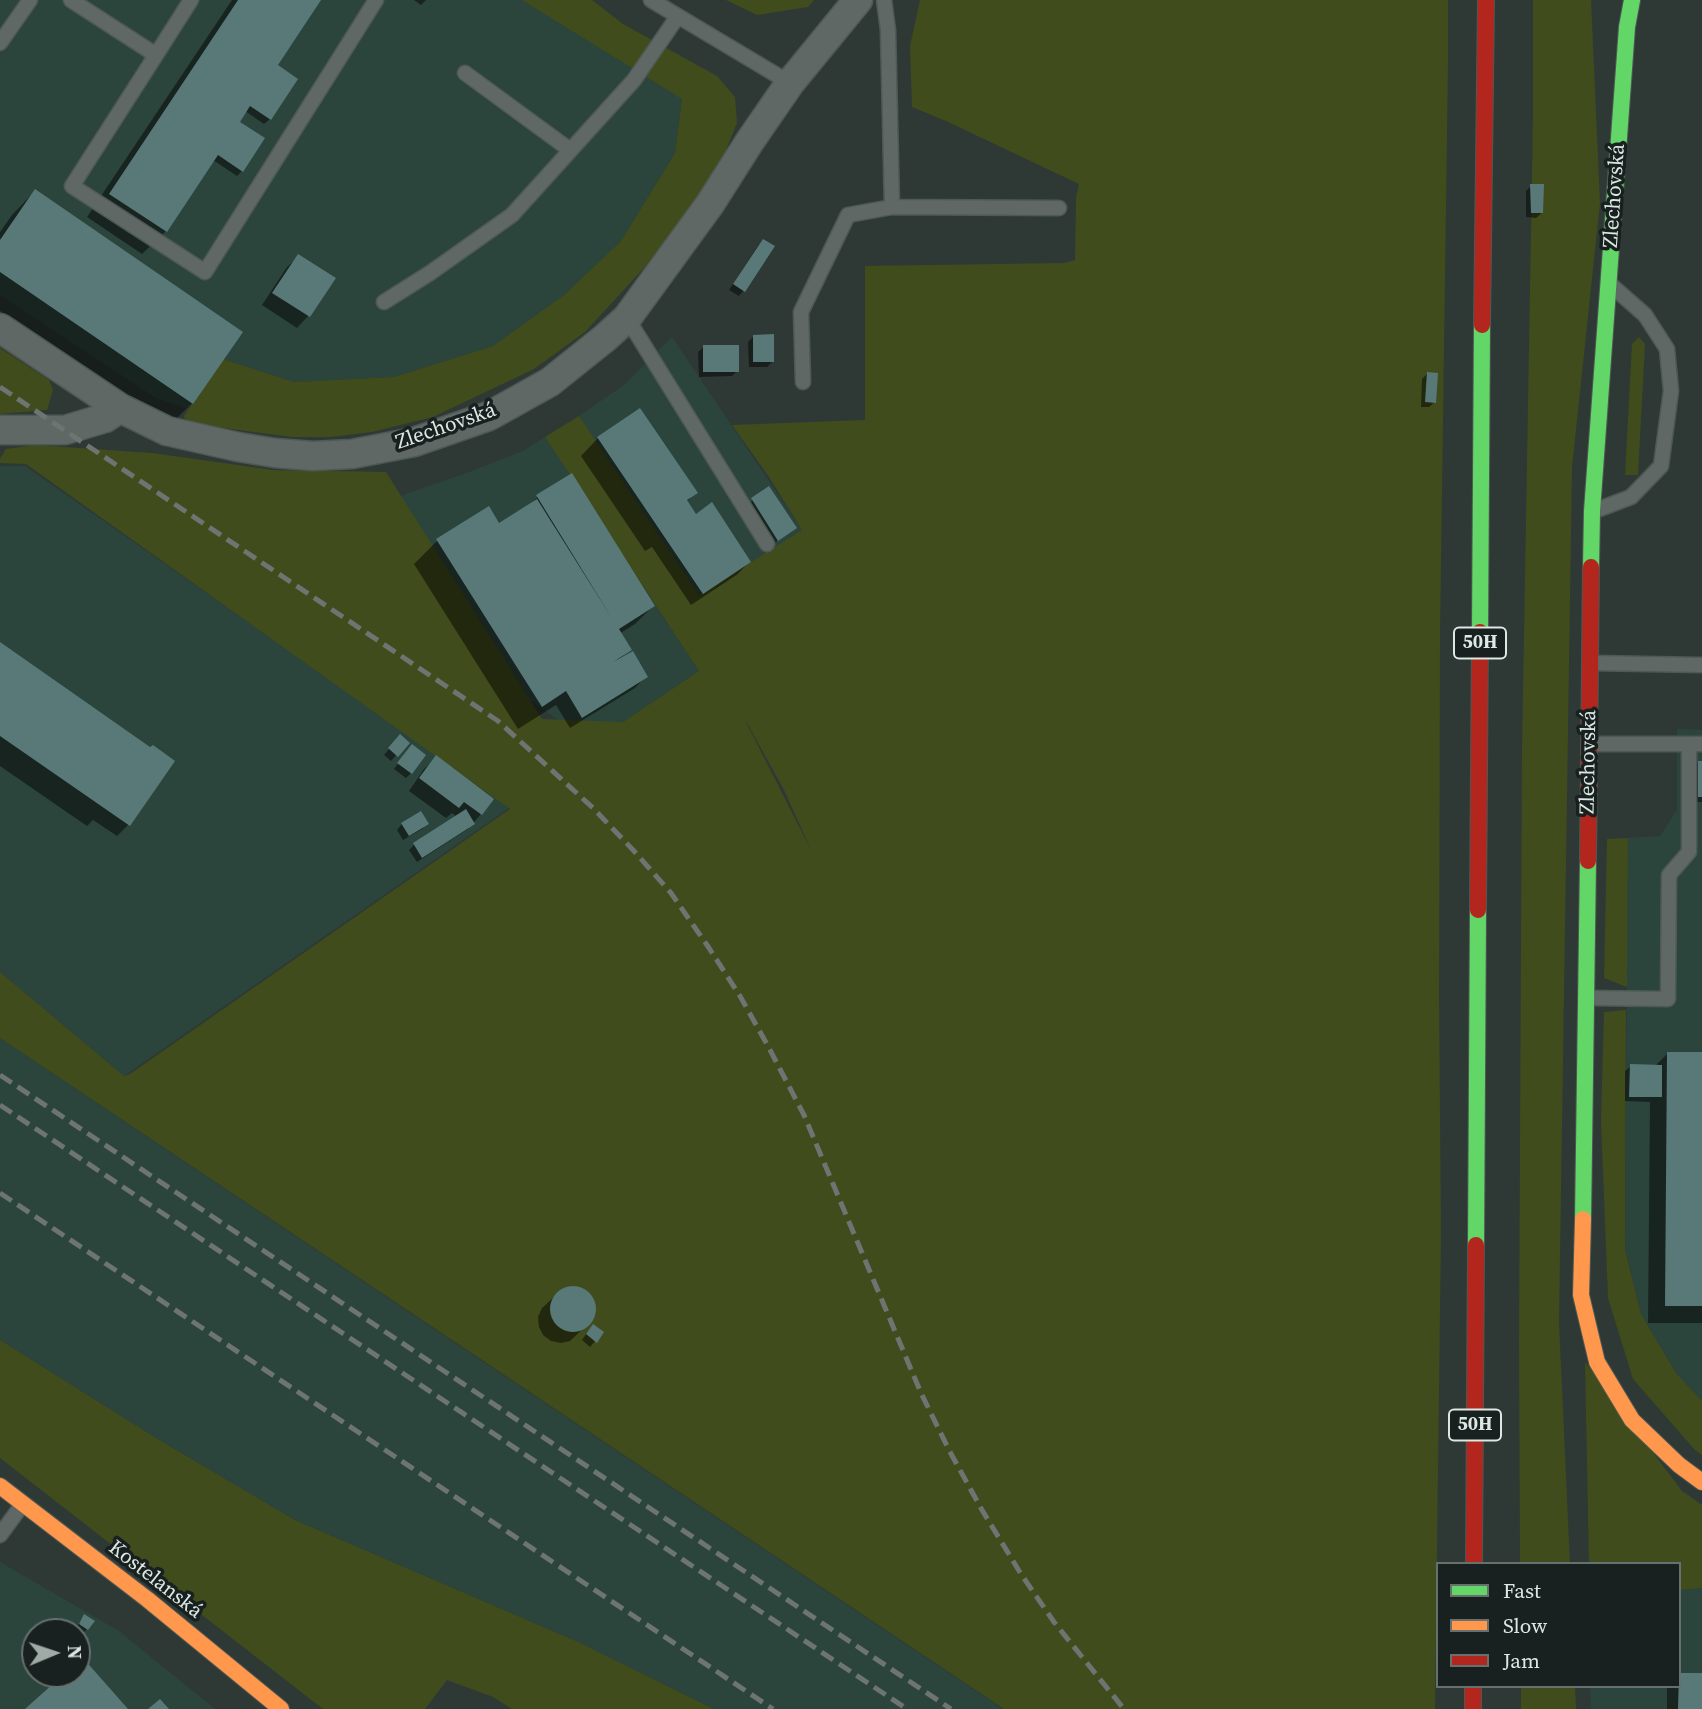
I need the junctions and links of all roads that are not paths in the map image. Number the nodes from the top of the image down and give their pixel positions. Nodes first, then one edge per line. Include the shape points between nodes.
1 (30, 0) edge
2 (71, 0) edge
3 (191, 0) edge
4 (376, 0) edge
5 (651, 0) edge
6 (858, 0) edge
7 (884, 0) edge
8 (1486, 0) edge
9 (1632, 0) edge
10 (678, 16) junction
11 (0, 43) edge
12 (156, 55) junction
13 (466, 73) dead end
14 (790, 83) junction
15 (570, 150) junction
16 (892, 207) junction
17 (1059, 208) dead end
18 (1609, 284) junction
19 (384, 302) dead end
20 (627, 318) junction
21 (0, 328) edge
22 (803, 382) dead end
23 (120, 408) junction
24 (0, 430) edge
25 (1592, 511) junction
26 (767, 544) dead end
27 (1590, 663) junction
28 (1702, 665) edge
29 (1589, 744) junction
30 (1695, 744) edge
31 (1587, 998) junction
32 (1702, 1482) edge
33 (0, 1486) edge
34 (23, 1504) junction
35 (0, 1535) edge
36 (1474, 1562) edge
37 (1473, 1688) edge
38 (281, 1709) edge
39 (1473, 1709) edge

1 - 11 lane
2 - 12 lane
3 - 12 lane
4 - 12 lane via 205,272 72,186
5 - 10 lane
6 - 14 street, Zlechovská
7 - 16 lane
8 - 36 main road, 50H
9 - 18 main road, Zlechovská
10 - 14 lane
10 - 15 lane via 634,80
13 - 15 lane
14 - 20 street, Zlechovská
15 - 19 lane via 512,215
16 - 17 lane
16 - 22 lane via 848,215 801,312
18 - 25 main road, Zlechovská
18 - 25 lane via 1645,315 1667,349 1671,391 1661,466 1630,497
20 - 23 street, Zlechovská via 550,382 489,416 414,442 352,454 313,456 238,447 167,431
20 - 26 lane
21 - 23 street, Zlechovská
23 - 24 street via 105,418 65,430
25 - 27 main road, Zlechovská
27 - 28 lane
27 - 29 main road, Zlechovská
29 - 30 lane
29 - 31 main road, Zlechovská
30 - 31 lane via 1689,852 1669,875 1668,999
31 - 32 main road, Zlechovská via 1581,1295 1597,1362 1632,1420
33 - 34 main road, Kostelanská
34 - 35 lane
34 - 38 main road, Kostelanská
37 - 39 main road

